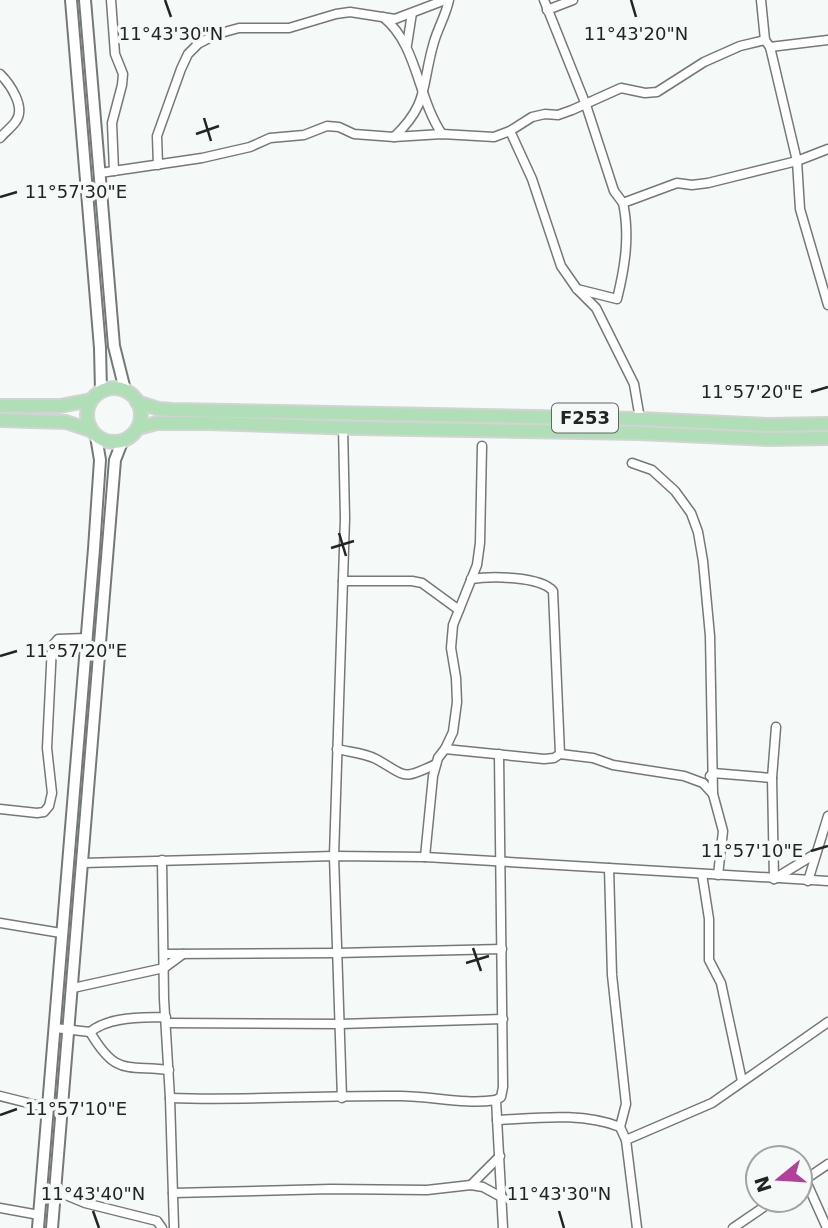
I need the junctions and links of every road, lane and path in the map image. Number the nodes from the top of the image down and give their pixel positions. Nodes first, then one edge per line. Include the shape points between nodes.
1 (71, 0) edge
2 (85, 0) edge
3 (111, 0) edge
4 (447, 0) edge
5 (544, 0) edge
6 (573, 0) edge
7 (761, 0) edge
8 (547, 10) junction
9 (412, 13) junction
10 (383, 18) junction
11 (828, 40) edge
12 (767, 43) junction
13 (407, 45) junction
14 (0, 74) edge
15 (423, 97) junction
16 (586, 105) junction
17 (510, 131) junction
18 (442, 134) junction
19 (394, 137) junction
20 (0, 138) edge
21 (828, 149) edge
22 (797, 161) junction
23 (158, 164) junction
24 (114, 171) junction
25 (100, 173) junction
26 (623, 203) junction
27 (577, 289) junction
28 (828, 305) edge
29 (125, 390) junction
30 (101, 391) junction
31 (91, 400) junction
32 (137, 402) junction
33 (0, 406) edge
34 (640, 419) junction
35 (0, 420) edge
36 (828, 424) edge
37 (343, 427) junction
38 (138, 428) junction
39 (93, 433) junction
40 (828, 438) edge
41 (121, 442) junction
42 (482, 446) dead end
43 (632, 463) dead end
44 (471, 579) junction
45 (343, 581) junction
46 (459, 610) junction
47 (86, 638) junction
48 (776, 727) dead end
49 (337, 749) junction
50 (445, 750) junction
51 (499, 754) junction
52 (560, 754) junction
53 (436, 764) junction
54 (713, 773) junction
55 (772, 778) junction
56 (703, 783) junction
57 (713, 794) junction
58 (0, 809) edge
59 (828, 816) edge
60 (815, 854) junction
61 (334, 856) junction
62 (425, 857) junction
63 (162, 860) junction
64 (500, 861) junction
65 (83, 863) junction
66 (609, 868) junction
67 (702, 874) junction
68 (718, 875) junction
69 (774, 879) junction
70 (808, 881) junction
71 (828, 881) edge
72 (0, 923) edge
73 (61, 933) junction
74 (502, 949) junction
75 (337, 953) junction
76 (164, 954) junction
77 (183, 954) junction
78 (164, 968) junction
79 (73, 988) junction
80 (503, 1019) junction
81 (166, 1020) junction
82 (828, 1021) edge
83 (340, 1024) junction
84 (55, 1028) junction
85 (69, 1030) junction
86 (90, 1032) junction
87 (169, 1070) junction
88 (742, 1081) junction
89 (0, 1096) edge
90 (170, 1098) junction
91 (342, 1098) junction
92 (496, 1100) junction
93 (48, 1108) junction
94 (497, 1120) junction
95 (620, 1127) junction
96 (626, 1140) junction
97 (500, 1156) junction
98 (471, 1185) junction
99 (56, 1191) junction
100 (173, 1193) junction
101 (503, 1198) junction
102 (814, 1203) edge
103 (0, 1208) edge
104 (174, 1211) junction
105 (754, 1214) edge
106 (39, 1215) junction
107 (160, 1225) edge
108 (38, 1228) edge
109 (52, 1228) edge
110 (174, 1228) edge
111 (503, 1228) edge
112 (637, 1228) edge
113 (733, 1228) edge
114 (827, 1228) edge

1 - 30 main road
2 - 25 main road
3 - 24 street via 115,54 123,74 112,123
4 - 9 street
4 - 15 street
5 - 8 street
6 - 8 street
7 - 12 street
8 - 16 street
9 - 10 street
9 - 13 street
10 - 13 street
10 - 23 street via 350,12 289,28 239,28 198,44 181,69 157,136
11 - 12 street
12 - 16 street via 740,46 704,62 657,92 621,88
12 - 22 street
13 - 15 street
14 - 20 street via 19,109 19,118
15 - 18 street
15 - 19 street via 416,114
16 - 17 street via 558,115 532,117
16 - 26 street via 614,191
17 - 18 street via 494,137
17 - 27 street via 532,179 561,266
18 - 19 street
19 - 23 street via 354,134 327,126 202,158
21 - 22 street
22 - 26 street via 708,183 677,183
22 - 28 street via 800,209
23 - 24 street
24 - 25 street
25 - 29 main road via 114,346
26 - 27 street via 627,237 617,299
27 - 34 street via 596,308 634,384
29 - 30 main road
29 - 32 main road
30 - 31 main road
31 - 33 main road via 60,406
31 - 39 main road via 86,412
32 - 34 main road, F253 via 172,410
32 - 38 main road via 141,410
34 - 36 main road, F253
35 - 39 main road via 66,422
37 - 38 main road, F253 via 157,423
37 - 40 main road, F253
37 - 45 street
38 - 41 main road
39 - 41 main road
39 - 47 main road via 100,460
41 - 65 main road via 115,460
42 - 44 street via 480,542
43 - 54 street via 652,470 675,491 698,531 710,636
44 - 46 street
44 - 52 street via 525,580 547,584 553,591
45 - 46 street via 422,583
45 - 49 street
46 - 50 street via 451,648 457,702
47 - 58 street via 58,639 52,646 49,806 37,813
47 - 73 main road
48 - 55 street
49 - 53 street via 373,757 400,774 415,774
49 - 61 street
50 - 51 street
50 - 53 street
51 - 52 street via 544,759
51 - 64 street
52 - 56 street
53 - 62 street
54 - 55 street
54 - 56 street
54 - 57 street
55 - 69 street
56 - 57 street
57 - 68 street via 723,831
59 - 60 street
60 - 69 street
60 - 70 street
61 - 62 street
61 - 63 street
61 - 75 street
62 - 64 street
63 - 65 street
63 - 76 street
64 - 66 street
64 - 74 street
65 - 79 main road
66 - 67 street
66 - 95 street via 612,975 626,1104
67 - 68 street
67 - 88 street via 709,960 721,983
68 - 69 street
69 - 70 street
70 - 71 street
72 - 73 street
73 - 84 main road
74 - 75 street
74 - 80 street
75 - 77 street
75 - 83 street
76 - 77 street
76 - 78 street
77 - 78 street
78 - 79 street
78 - 81 street
79 - 85 main road
80 - 83 street
80 - 92 street via 503,1087
81 - 83 street
81 - 86 street via 110,1022
81 - 87 street
82 - 88 street
83 - 91 street
84 - 85 street
84 - 93 main road
85 - 86 street
85 - 99 main road
86 - 87 street via 110,1060 128,1069
87 - 90 street
88 - 96 street via 712,1103
89 - 93 street
90 - 91 street
90 - 100 street
91 - 92 street
92 - 94 street
93 - 106 main road
94 - 95 street via 563,1117
94 - 97 street
95 - 96 street
96 - 112 street
97 - 98 street
97 - 101 street
98 - 100 street via 428,1190
98 - 101 street
99 - 107 street
99 - 109 main road
100 - 104 street
101 - 111 street
102 - 114 street
103 - 106 street
104 - 107 street
104 - 110 street
105 - 113 street
106 - 108 main road

